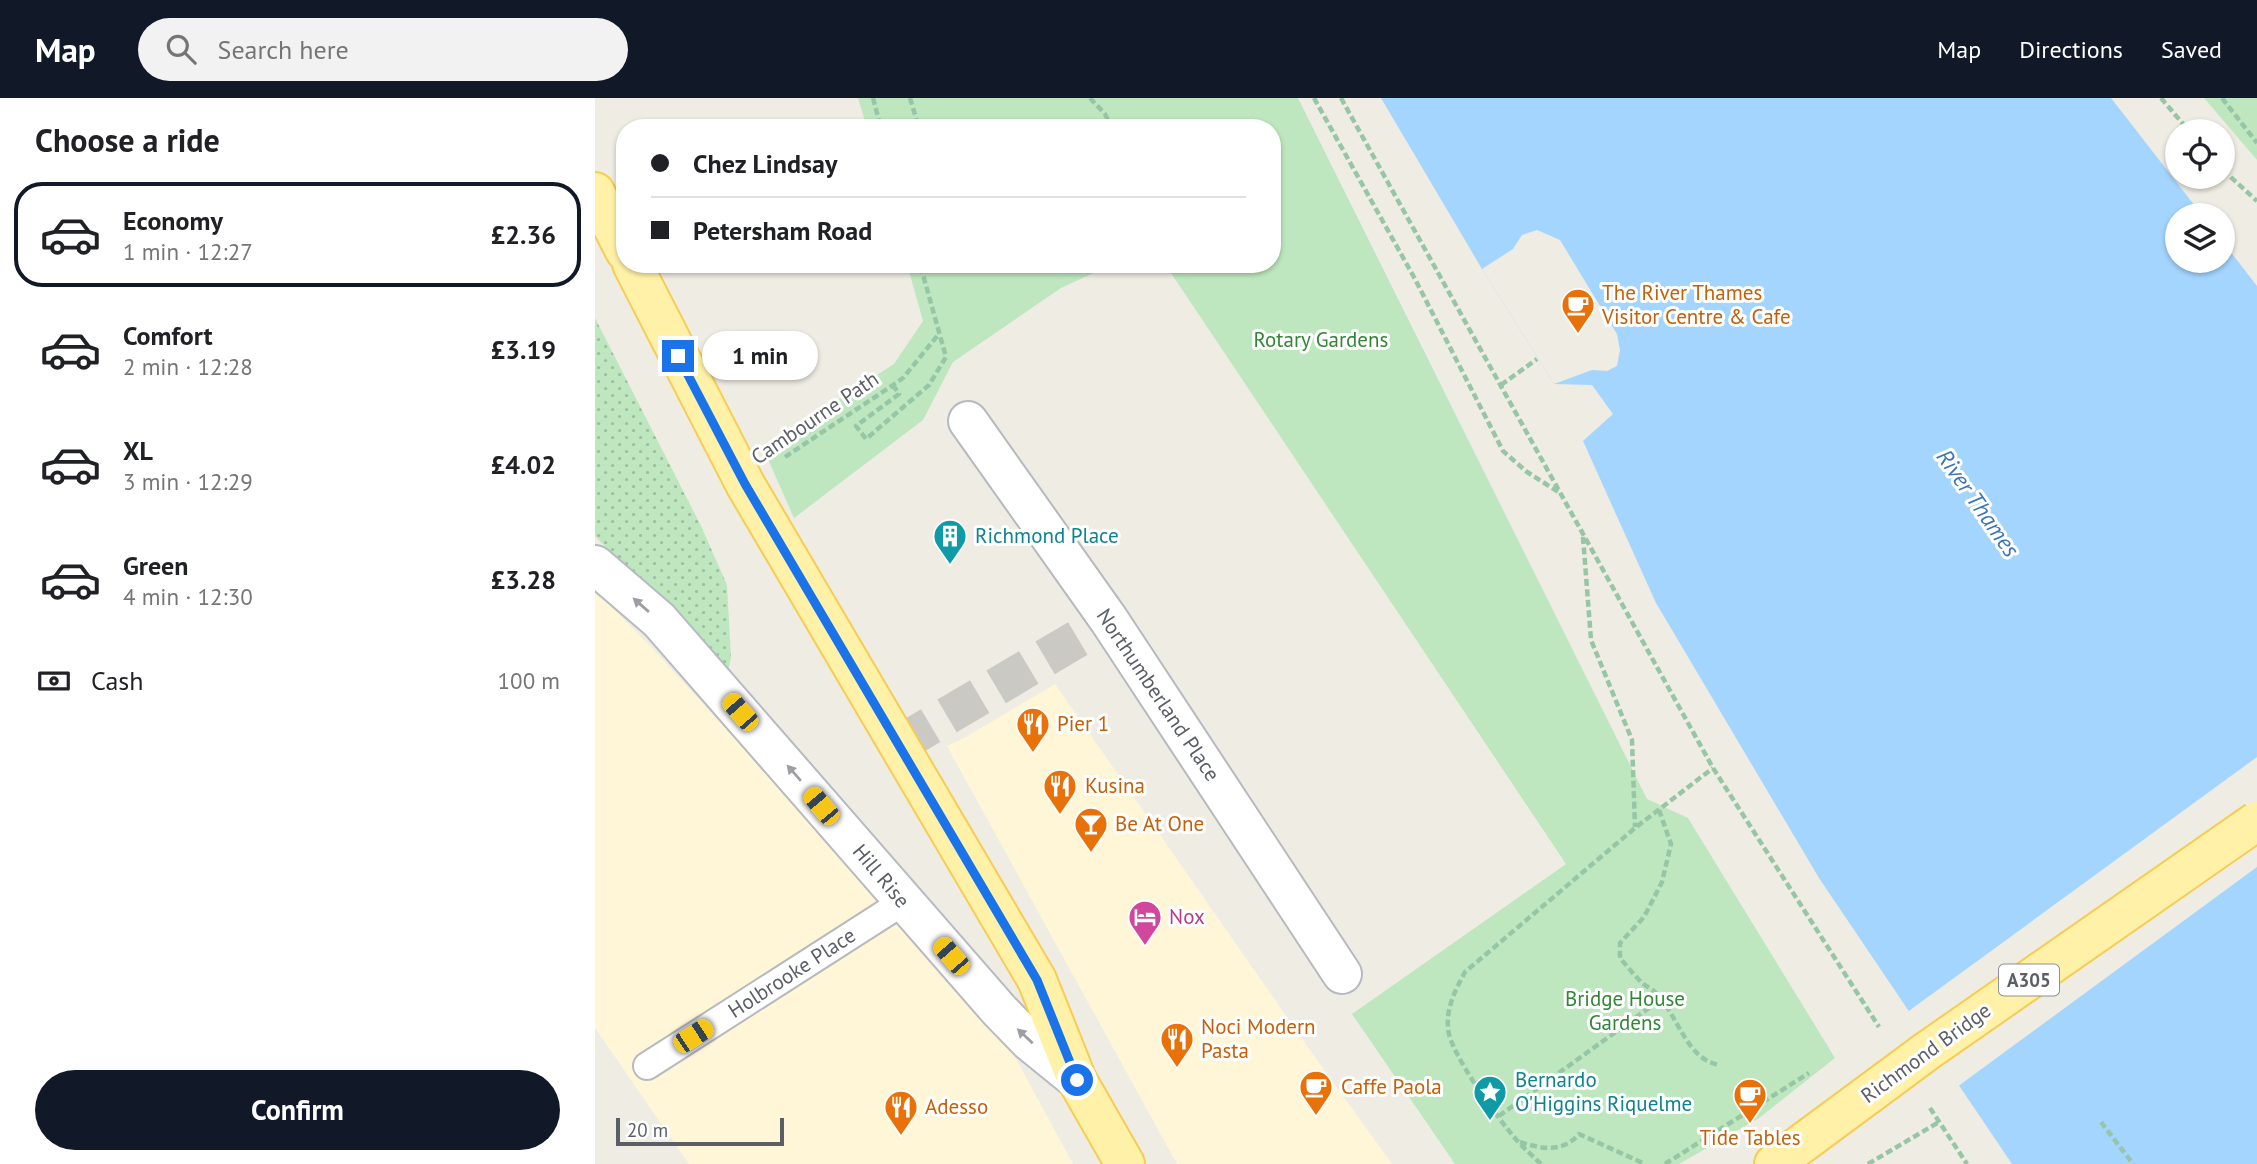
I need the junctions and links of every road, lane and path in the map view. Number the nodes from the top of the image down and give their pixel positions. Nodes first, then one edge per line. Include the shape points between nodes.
1 (873, 98) edge
2 (910, 98) edge
3 (1090, 98) edge
4 (1314, 98) edge
5 (1341, 98) edge
6 (2161, 98) edge
7 (2222, 98) edge
8 (879, 119) edge
9 (916, 119) edge
10 (1108, 119) edge
11 (2179, 119) edge
12 (2257, 143) edge
13 (2235, 181) edge
14 (595, 192) edge
15 (2257, 201) edge
16 (616, 233) edge
17 (637, 273) edge
18 (922, 273) edge
19 (939, 334) junction
20 (1537, 359) dead end
21 (893, 385) junction
22 (1501, 385) junction
23 (968, 421) dead end
24 (745, 484) junction
25 (1560, 493) junction
26 (1583, 533) junction
27 (595, 565) edge
28 (1713, 768) junction
29 (1659, 810) junction
30 (2257, 821) edge
31 (1635, 828) junction
32 (903, 902) junction
33 (1342, 974) dead end
34 (1660, 1000) junction
35 (1880, 1028) dead end
36 (1719, 1065) dead end
37 (647, 1066) dead end
38 (1812, 1071) dead end
39 (1077, 1080) junction
40 (1924, 1099) dead end
41 (1499, 1116) junction
42 (1939, 1122) junction
43 (2101, 1122) dead end
44 (1514, 1138) junction
45 (1789, 1153) edge
46 (1125, 1164) edge
47 (1541, 1164) edge
48 (1645, 1164) edge
49 (1665, 1164) edge
50 (1868, 1164) edge
51 (1967, 1164) edge
52 (2133, 1164) edge

1 - 8 path
2 - 9 path
3 - 10 path
4 - 25 path via 1415,279 1503,451
5 - 22 path
6 - 11 path
7 - 12 path
13 - 15 path
14 - 16 main road
17 - 24 main road
18 - 19 path
19 - 21 path, Cambourne Path
19 - 21 path via 946,357 929,386 866,439 856,426 899,394
20 - 22 path
21 - 24 path, Cambourne Path
22 - 25 path
23 - 33 main road, Northumberland Place via 1109,620
24 - 39 main road via 1037,980
25 - 26 path
26 - 28 path
26 - 31 path via 1591,640 1632,740
32 -> 27 main road, Hill Rise via 659,620
28 - 29 path
28 - 35 path
29 - 31 path
29 - 34 path via 1671,844 1662,882 1644,917 1620,943 1620,958
30 - 45 main road, Richmond Bridge / A305, bridge
31 - 41 path via 1465,972 1454,992 1448,1030 1458,1058
32 - 37 lane, Holbrooke Place
39 -> 32 main road, Hill Rise via 999,1010
34 - 36 path via 1697,1055 1706,1063
34 - 41 path
38 - 49 path
39 - 46 main road, Hill Rise
40 - 42 path
41 - 44 path
42 - 50 path
42 - 51 path
43 - 52 path
44 - 47 path
44 - 48 path via 1543,1148 1560,1148 1579,1134

